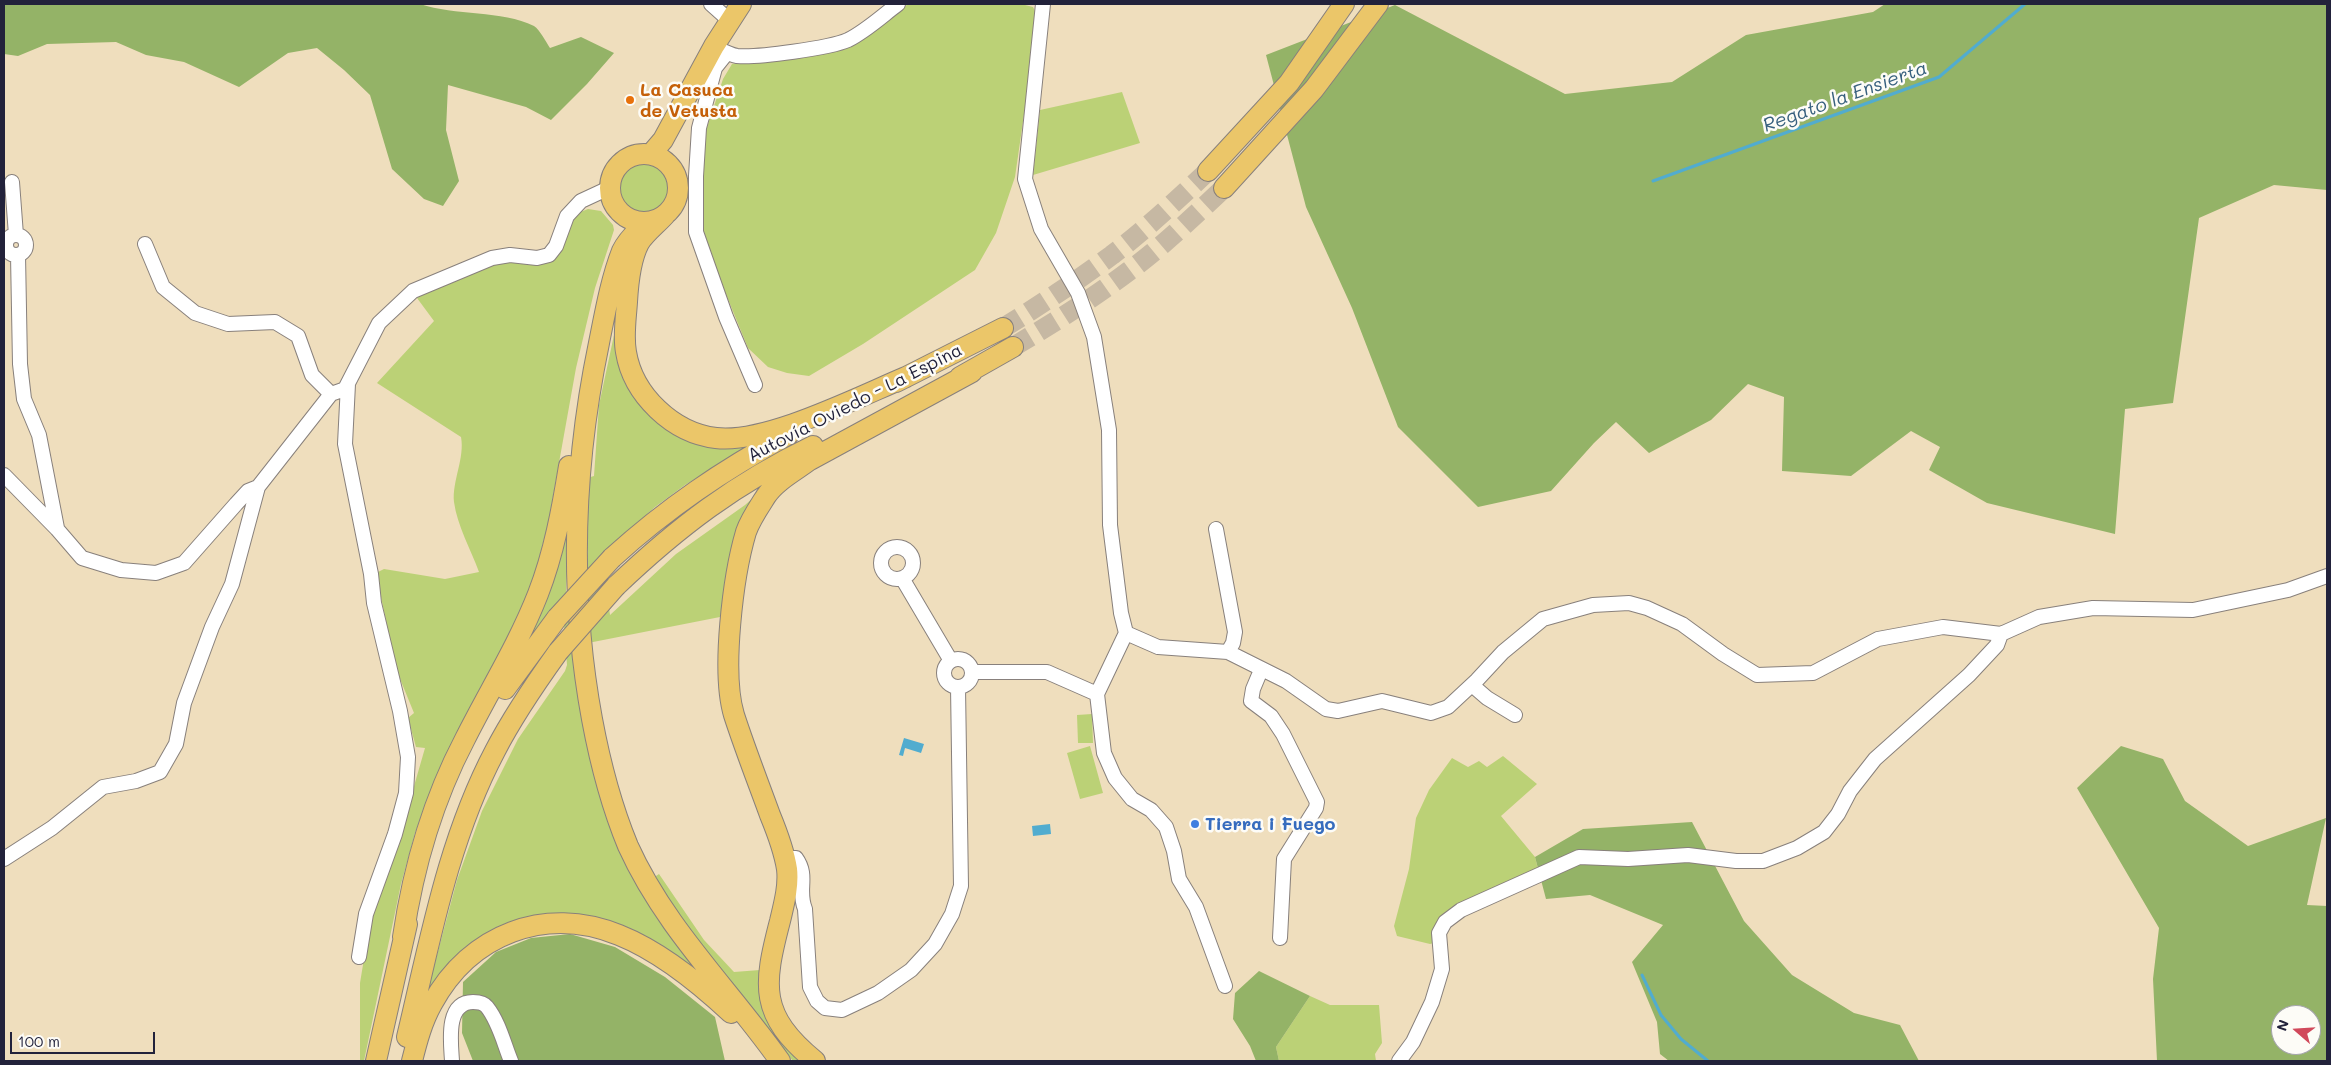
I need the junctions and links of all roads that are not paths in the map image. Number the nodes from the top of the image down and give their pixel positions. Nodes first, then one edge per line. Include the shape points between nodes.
1 (711, 4) edge
2 (741, 4) edge
3 (898, 4) edge
4 (1043, 4) edge
5 (1344, 4) edge
6 (1378, 4) edge
7 (730, 20) junction
8 (721, 50) junction
9 (674, 122) junction
10 (651, 154) junction
11 (670, 165) junction
12 (1208, 171) tunnel mouth
13 (12, 182) dead end
14 (609, 188) junction
15 (1224, 188) tunnel mouth
16 (617, 211) junction
17 (665, 215) junction
18 (645, 223) junction
19 (16, 235) junction
20 (145, 244) dead end
21 (5, 246) edge
22 (623, 250) junction
23 (18, 255) junction
24 (606, 308) junction
25 (1003, 328) tunnel mouth
26 (1013, 347) tunnel mouth
27 (972, 372) junction
28 (906, 377) junction
29 (348, 384) junction
30 (755, 385) dead end
31 (331, 394) junction
32 (4, 475) edge
33 (258, 487) junction
34 (57, 529) junction
35 (1216, 529) dead end
36 (2327, 576) edge
37 (902, 578) dead end
38 (1126, 633) junction
39 (2001, 634) junction
40 (1228, 652) junction
41 (951, 661) junction
42 (1261, 670) junction
43 (972, 672) junction
44 (1472, 685) junction
45 (958, 687) junction
46 (1097, 694) junction
47 (1515, 715) dead end
48 (4, 858) edge
49 (785, 858) junction
50 (404, 937) junction
51 (1280, 938) dead end
52 (359, 957) dead end
53 (1225, 986) dead end
54 (376, 1061) edge
55 (402, 1061) edge
56 (412, 1061) edge
57 (452, 1061) edge
58 (511, 1061) edge
59 (780, 1061) edge
60 (815, 1061) edge
61 (1399, 1061) edge

1 - 7 street
2 - 7 highway
3 - 8 street via 864,30 831,46 745,56
4 - 38 street via 1025,179 1041,229 1078,292 1094,337 1109,430 1110,525
5 - 12 highway via 1289,83
6 - 15 highway via 1314,89
7 - 8 highway
8 - 9 highway
8 - 30 street via 700,128 696,232 726,317
9 - 10 highway
9 - 11 highway
10 - 11 highway
10 - 14 highway via 636,154 619,163 612,173
11 - 17 highway via 678,182 678,193 674,205
13 - 19 street
14 - 16 highway
14 - 29 street via 581,201 567,216 556,246 549,255 492,258 413,291 379,323
16 - 18 highway via 626,218
16 - 22 highway
17 - 18 highway
17 - 28 highway via 639,243 628,280 626,352 646,397 668,419 701,435 742,438 801,420
18 - 22 highway
19 - 21 street via 9,238
19 - 23 street via 26,246
20 - 31 street via 163,287 195,313 228,324 275,322 298,336 312,375
21 - 23 street via 11,254
22 - 24 highway
23 - 34 street via 20,364 24,399 39,435
24 - 50 highway via 590,349 556,536 538,594 443,787 409,893
24 - 59 highway via 584,433 576,546 580,644 600,755 621,828 658,902
25 - 28 highway, Autovía Oviedo - La Espina
26 - 27 highway, Autovía Oviedo - La Espina
27 - 49 highway via 810,460 768,494 746,530 732,606 728,669 731,701
27 - 55 highway, Autovía Oviedo - La Espina, bridge via 748,481 689,521 616,586 558,652 494,751 466,816 451,858
28 - 50 highway, Autovía Oviedo - La Espina, bridge via 799,428 745,458 668,509 612,558 557,618 534,646 469,749 433,832
29 - 31 street via 345,389
29 - 52 street via 345,444 374,603 408,757 406,793 366,914
31 - 33 street
32 - 34 street
33 - 34 street via 248,491 184,563 156,573 121,570 82,558
33 - 48 street via 232,584 184,703 176,744 160,772 136,782 103,787 52,828
35 - 40 street via 1235,632
36 - 39 street via 2288,590 2194,610 2093,608 2039,617
37 - 41 street
38 - 40 street via 1158,647
38 - 46 street
39 - 44 street via 1943,627 1878,639 1813,673 1757,674 1682,624 1647,608 1629,603 1593,605 1543,619 1503,652
39 - 61 street via 1997,645 1969,675 1875,759 1824,832 1797,848 1763,861 1688,855 1628,859 1580,856 1461,910 1444,922 1439,933 1442,969 1434,994 1413,1042
40 - 42 street
41 - 43 street via 963,660 971,666
41 - 45 street via 946,667 945,677
42 - 44 street via 1286,681 1326,709 1338,711 1382,702 1430,712 1448,707
42 - 51 street via 1251,700 1271,716 1283,734 1316,802 1316,808 1284,859
43 - 45 street via 970,681
43 - 46 street via 1046,672
44 - 47 street
45 - 49 street via 961,886 952,914 935,944 911,970 878,993 842,1010 826,1008 817,1001 810,987 805,909 800,898 802,867 796,858
46 - 53 street via 1104,754 1115,778 1132,799 1151,810 1166,827 1179,879 1196,907
49 - 60 highway via 788,883 768,968 768,991 787,1035
50 - 54 highway, Autovía Oviedo - La Espina
56 - 59 highway via 421,1027 432,1004 462,964 500,936 552,923 588,925 605,930 658,957 715,999
57 - 58 street via 451,1037 456,1011 467,1002 478,1002 486,1005 493,1017

